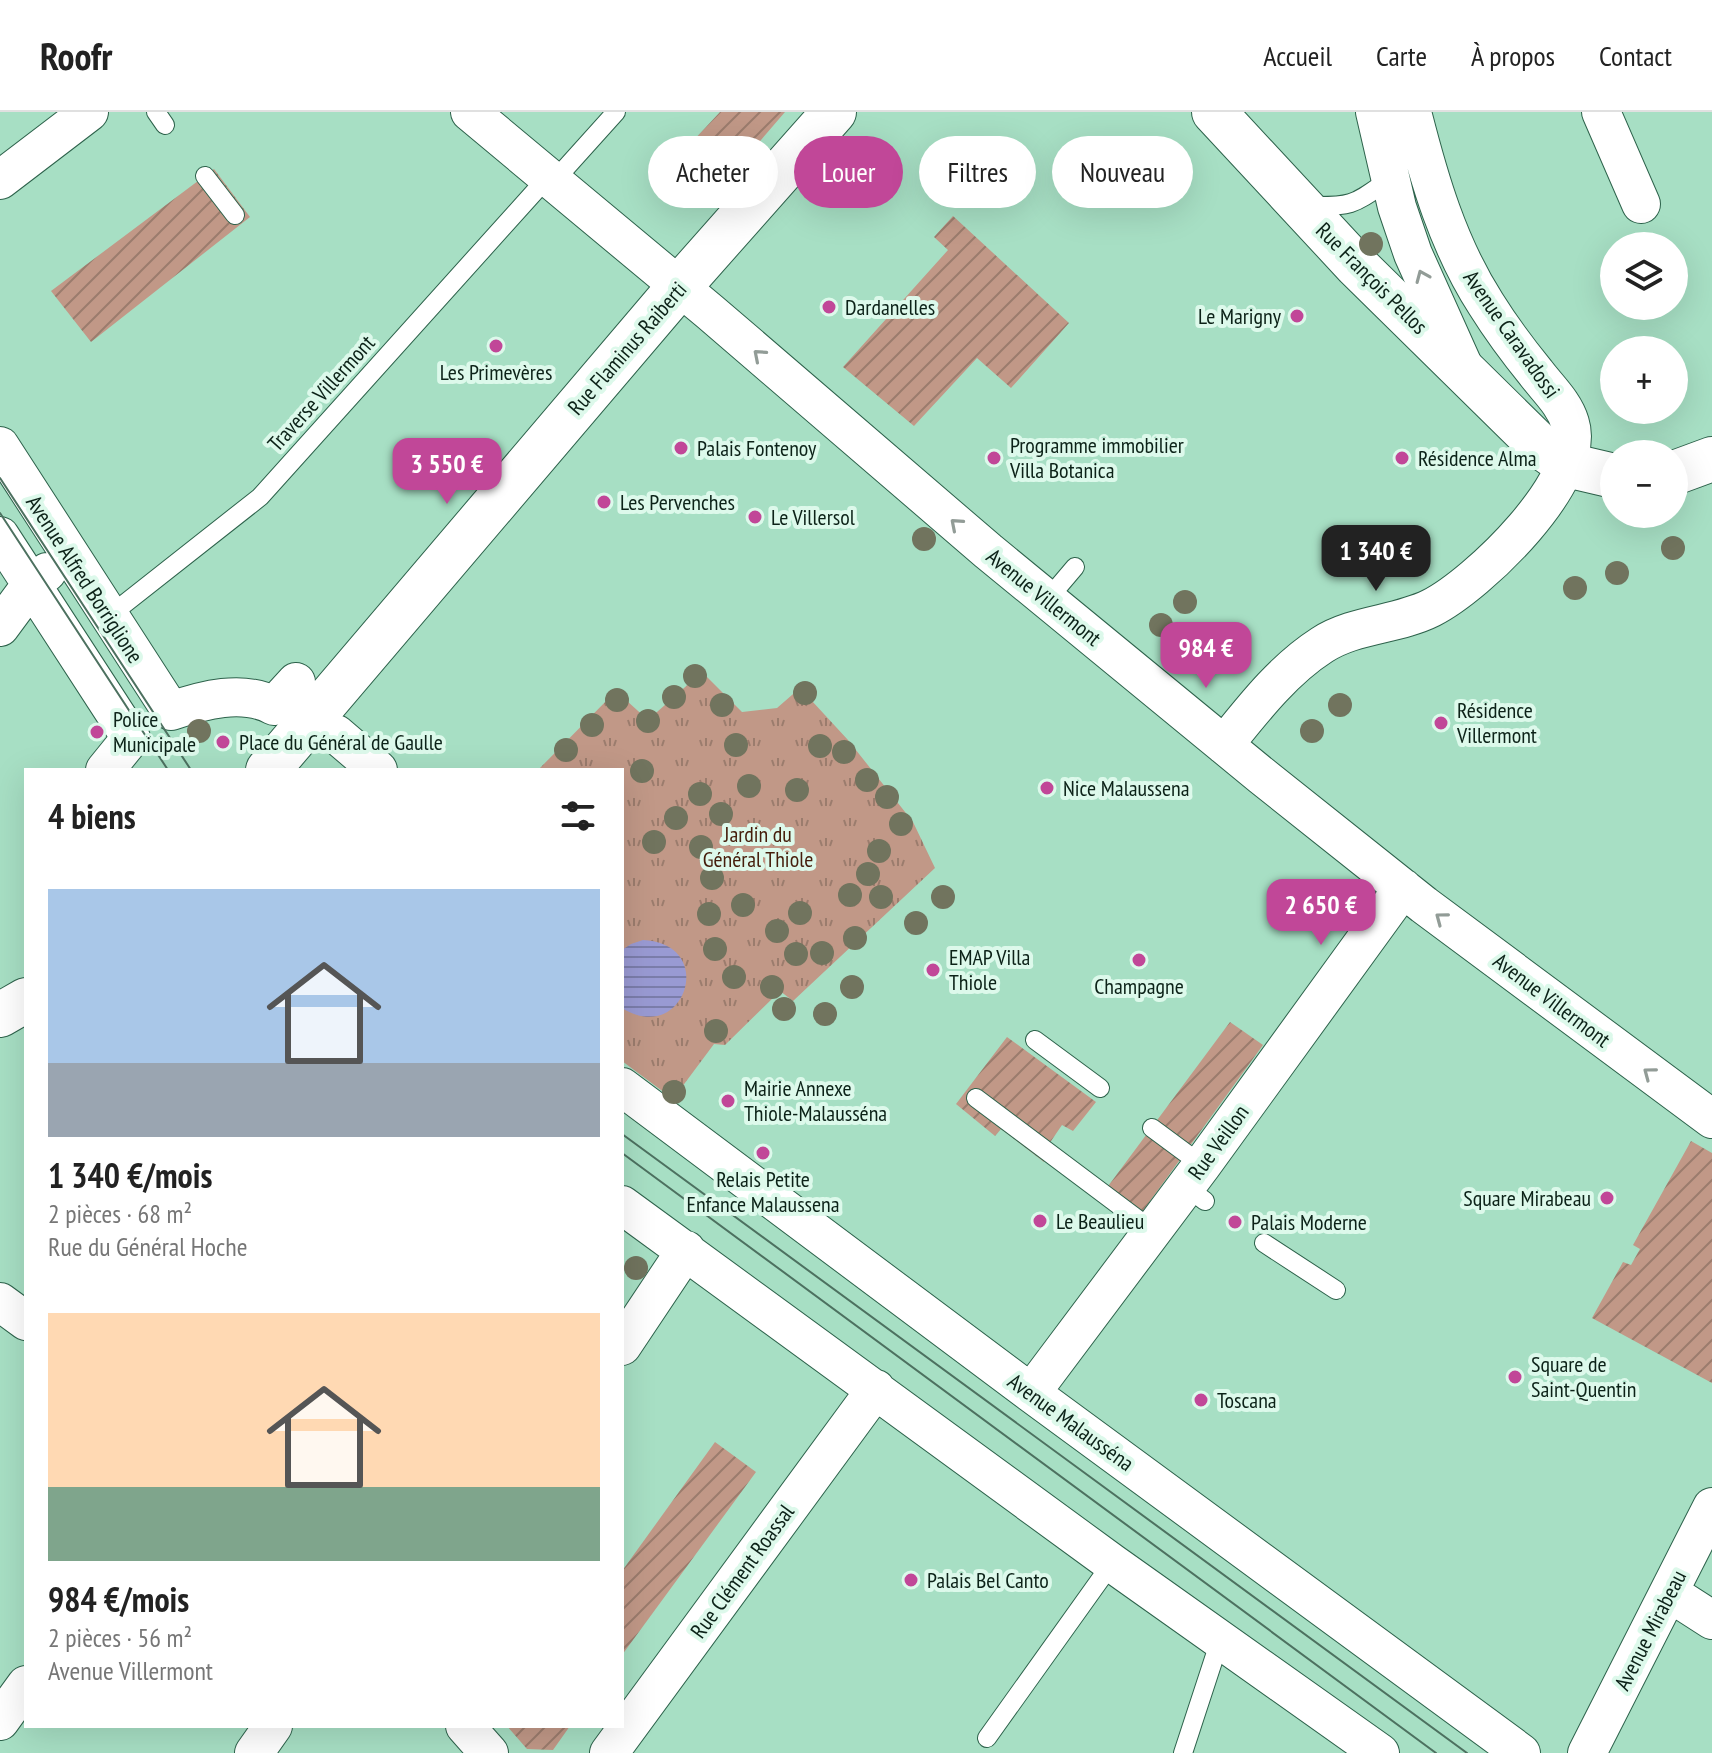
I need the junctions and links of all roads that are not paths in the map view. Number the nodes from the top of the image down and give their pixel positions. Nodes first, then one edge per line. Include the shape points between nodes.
1 (89, 112) edge
2 (470, 112) edge
3 (616, 112) edge
4 (834, 112) edge
5 (1214, 112) edge
6 (1375, 112) edge
7 (1412, 112) edge
8 (1601, 112) edge
9 (205, 176) dead end
10 (1390, 179) junction
11 (0, 180) edge
12 (550, 180) junction
13 (1641, 204) dead end
14 (1302, 206) junction
15 (235, 215) dead end
16 (679, 287) junction
17 (1467, 373) junction
18 (0, 446) edge
19 (1712, 459) edge
20 (1567, 465) junction
21 (1688, 468) edge
22 (1600, 473) edge
23 (0, 536) edge
24 (70, 555) junction
25 (1075, 567) dead end
26 (31, 585) junction
27 (1047, 600) junction
28 (109, 616) junction
29 (0, 627) edge
30 (316, 709) junction
31 (1224, 745) junction
32 (107, 768) edge
33 (270, 768) edge
34 (376, 768) edge
35 (383, 768) edge
36 (1403, 888) junction
37 (24, 1001) edge
38 (0, 1015) edge
39 (1035, 1040) dead end
40 (624, 1088) edge
41 (1100, 1088) dead end
42 (976, 1098) dead end
43 (1712, 1119) edge
44 (1152, 1128) dead end
45 (1197, 1184) junction
46 (624, 1206) edge
47 (1152, 1230) junction
48 (1264, 1243) dead end
49 (686, 1250) junction
50 (1336, 1290) dead end
51 (0, 1302) edge
52 (24, 1320) edge
53 (624, 1343) edge
54 (876, 1389) junction
55 (1031, 1393) junction
56 (1712, 1507) edge
57 (1112, 1563) junction
58 (1670, 1593) junction
59 (1712, 1620) edge
60 (1220, 1640) junction
61 (24, 1688) edge
62 (0, 1721) edge
63 (467, 1728) edge
64 (987, 1738) dead end
65 (489, 1753) edge
66 (609, 1753) edge
67 (1183, 1753) edge
68 (1380, 1753) edge
69 (1521, 1753) edge
70 (1587, 1753) edge

1 - 11 street
2 - 12 street, Avenue Villermont
3 - 12 lane, Traverse Villermont
4 - 16 main road, Rue Flaminus Raiberti
5 - 14 main road, Rue François Pellos
6 - 10 street
7 - 20 street, Avenue Caravadossi via 1434,194 1466,269 1571,425
8 - 13 street
9 - 15 lane
10 - 14 lane via 1354,204
17 -> 10 street via 1413,254
12 - 16 street, Avenue Villermont
12 - 28 lane, Traverse Villermont via 260,497
14 - 17 main road, Rue François Pellos
27 -> 16 street, Avenue Villermont
16 - 30 main road, Rue Flaminus Raiberti
17 - 20 main road, Rue François Pellos via 1540,446
18 - 24 street, Avenue Alfred Borriglione
19 - 21 main road
20 - 22 main road
20 - 31 street via 1499,558 1466,587 1429,609 1326,642 1298,661
23 - 26 street
24 - 26 street
24 - 28 street, Avenue Alfred Borriglione
25 - 27 lane
26 - 29 street
26 - 32 street via 131,738
27 - 31 street, Avenue Villermont
28 - 30 street, Avenue Alfred Borriglione via 171,711 228,697
30 - 33 main road, Rue Flaminus Raiberti
30 - 34 street
30 - 35 lane
31 - 36 street, Avenue Villermont
43 -> 36 street, Avenue Villermont
36 - 45 street, Rue Veillon via 1290,1043
37 - 38 main road
39 - 41 lane
40 - 55 street, Avenue Malausséna
42 - 47 lane
44 - 45 lane
45 - 47 street, Rue Veillon
46 - 49 street
47 - 55 street, Rue Veillon
48 - 50 lane
49 - 53 street
49 - 54 street
51 - 52 street
54 - 57 street
54 - 66 street, Rue Clément Roassal
55 - 69 street, Avenue Malausséna
56 - 58 street, Avenue Mirabeau
57 - 60 street
57 - 64 lane
58 - 59 street
58 - 70 street, Avenue Mirabeau
60 - 67 lane
60 - 68 street
61 - 62 street
63 - 65 street

